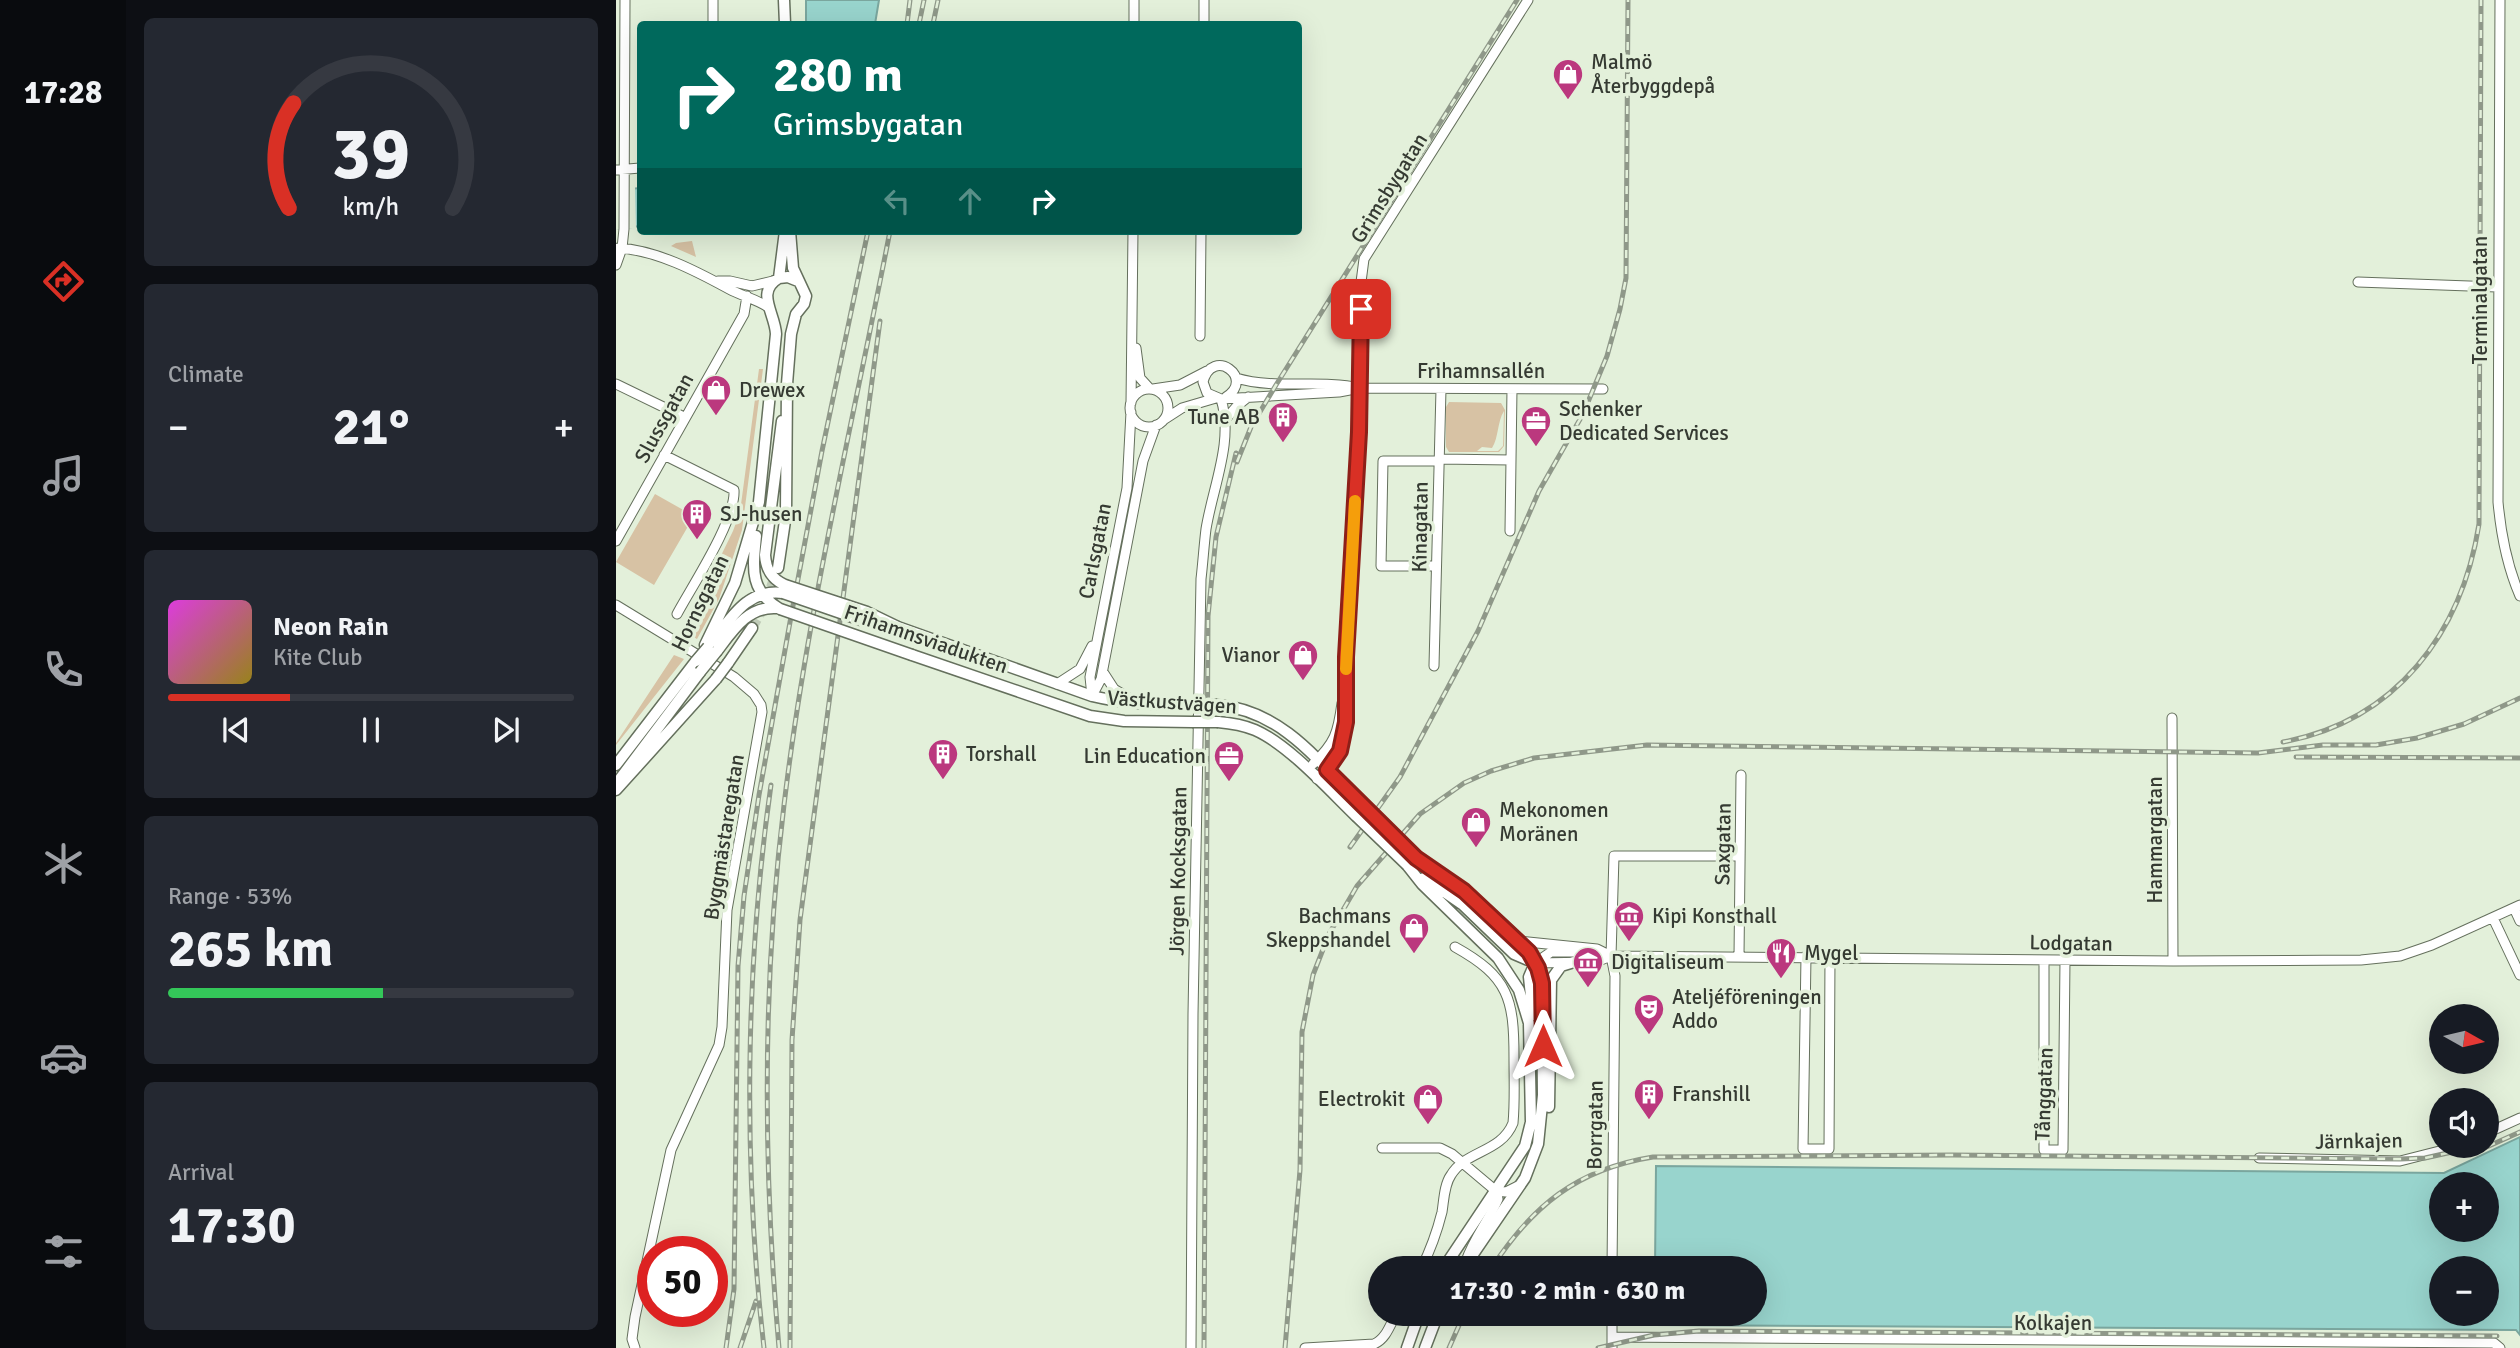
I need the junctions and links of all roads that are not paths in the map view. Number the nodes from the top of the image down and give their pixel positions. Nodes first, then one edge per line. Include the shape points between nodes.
1 (625, 0) edge
2 (713, 0) edge
3 (785, 0) edge
4 (1134, 0) edge
5 (1204, 0) edge
6 (1528, 0) edge
7 (2500, 0) edge
8 (713, 21) edge
9 (785, 21) edge
10 (1134, 21) edge
11 (1204, 21) edge
12 (620, 82) edge
13 (620, 169) edge
14 (787, 235) edge
15 (789, 235) edge
16 (1133, 235) edge
17 (1201, 235) edge
18 (619, 248) edge
19 (616, 265) edge
20 (1132, 273) junction
21 (776, 280) junction
22 (718, 281) junction
23 (798, 281) junction
24 (2358, 282) dead end
25 (2497, 286) junction
26 (747, 296) junction
27 (770, 309) junction
28 (796, 314) junction
29 (1200, 336) dead end
30 (1209, 370) junction
31 (1236, 378) junction
32 (616, 384) edge
33 (788, 384) junction
34 (1360, 388) junction
35 (1152, 389) junction
36 (1441, 389) junction
37 (1512, 389) junction
38 (1603, 389) dead end
39 (1248, 397) junction
40 (1221, 398) junction
41 (1131, 408) junction
42 (684, 417) junction
43 (1226, 420) junction
44 (1160, 422) junction
45 (664, 455) junction
46 (1439, 460) junction
47 (1511, 460) junction
48 (759, 502) junction
49 (1510, 531) dead end
50 (616, 541) edge
51 (1436, 566) junction
52 (778, 568) tunnel mouth
53 (784, 589) junction
54 (762, 594) junction
55 (2520, 596) edge
56 (616, 605) edge
57 (780, 609) junction
58 (677, 614) dead end
59 (752, 628) tunnel mouth
60 (1098, 632) junction
61 (710, 647) junction
62 (1434, 666) dead end
63 (696, 667) junction
64 (1346, 670) junction
65 (1103, 671) junction
66 (1060, 683) junction
67 (1091, 696) junction
68 (1140, 704) junction
69 (1059, 706) junction
70 (2172, 718) dead end
71 (1105, 719) junction
72 (1318, 760) junction
73 (616, 765) edge
74 (1308, 770) junction
75 (1327, 770) junction
76 (1741, 775) dead end
77 (1317, 779) junction
78 (616, 788) edge
79 (1360, 812) junction
80 (1740, 856) junction
81 (1412, 864) junction
82 (2517, 907) edge
83 (2493, 918) junction
84 (2520, 921) edge
85 (1518, 941) junction
86 (1455, 947) dead end
87 (1597, 949) junction
88 (1611, 956) junction
89 (1739, 956) junction
90 (1806, 956) junction
91 (1830, 956) junction
92 (2044, 960) junction
93 (2065, 960) junction
94 (2173, 961) junction
95 (1573, 962) junction
96 (1535, 963) junction
97 (2520, 975) edge
98 (1531, 1063) junction
99 (2520, 1118) edge
100 (2499, 1128) edge
101 (1382, 1148) dead end
102 (2429, 1154) edge
103 (1534, 1158) junction
104 (2259, 1158) dead end
105 (1463, 1164) junction
106 (1518, 1186) junction
107 (1496, 1191) junction
108 (1426, 1256) edge
109 (1452, 1256) edge
110 (1468, 1256) edge
111 (1472, 1256) edge
112 (1612, 1256) edge
113 (1389, 1326) edge
114 (1415, 1326) edge
115 (1433, 1326) edge
116 (1612, 1326) edge
117 (1612, 1338) junction
118 (2104, 1344) edge
119 (2252, 1345) edge
120 (2497, 1346) edge
121 (635, 1348) edge
122 (1191, 1348) edge
123 (1305, 1348) edge
124 (1407, 1348) edge
125 (1425, 1348) edge
126 (1612, 1348) edge

1 - 12 street
2 - 8 street
3 - 9 main road
4 - 10 street
5 - 11 street
6 - 34 street, Grimsbygatan via 1364,260
7 - 25 street, Terminalgatan
12 - 13 street
13 - 18 street via 624,229
14 - 21 main road, Hornsgatan
15 - 23 main road, Hornsgatan
16 - 20 street, Carlsgatan
17 - 29 street
18 - 19 street
18 - 22 street via 638,250
20 - 35 street, Carlsgatan via 1138,369 1140,378
20 - 41 street, Carlsgatan
21 - 22 street via 752,286
21 - 23 main road via 788,277
21 - 27 main road, Hornsgatan via 767,291
22 - 26 street
23 - 28 main road, Hornsgatan via 806,296
24 - 25 street
25 - 55 street, Terminalgatan via 2498,502 2501,533
26 - 27 street
26 - 42 street, Slussgatan via 744,314
27 - 28 main road via 780,316
27 - 48 main road, Hornsgatan via 774,356
28 - 33 main road, Hornsgatan
30 - 31 street via 1225,366
30 - 35 street via 1180,385
30 - 40 street via 1205,374 1207,393
31 - 34 street, Frihamnsallén via 1265,384 1339,383
31 - 40 street via 1235,390
32 - 42 street
33 - 52 main road, Hornsgatan via 786,514
33 - 53 main road via 765,555 768,570
34 - 36 street, Frihamnsallén
34 - 39 street, Frihamnsallén
34 - 64 street, Grimsbygatan
35 - 41 street via 1138,392
35 - 44 street via 1166,400
36 - 37 street, Frihamnsallén
36 - 46 street, Kinagatan
37 - 38 street, Frihamnsallén
37 - 47 street
39 - 40 street, Frihamnsallén
39 - 43 street
40 - 43 street, Jörgen Kocksgatan
40 - 44 street, Frihamnsallén via 1181,408
41 - 44 street via 1133,419 1142,425
41 - 60 street, Carlsgatan via 1127,488
42 - 45 street, Slussgatan
43 - 122 street, Jörgen Kocksgatan via 1201,579
44 - 65 street, Carlsgatan via 1143,461
45 - 50 street, Slussgatan
45 - 58 street via 734,490 724,526
46 - 47 street
46 - 51 street, Kinagatan
46 - 51 street via 1383,461 1381,566
47 - 49 street
48 - 54 main road via 753,569
48 - 61 main road, Hornsgatan
51 - 62 street, Kinagatan
53 - 54 main road, Frihamnsviadukten
53 - 66 main road, Frihamnsviadukten, bridge via 864,621 898,627
54 - 57 main road, Frihamnsviadukten
54 - 61 main road via 742,605
56 - 121 street, Byggmästaregatan via 734,677 754,694 762,712 727,910 721,1036 671,1150 635,1317
57 - 61 main road via 750,614
57 - 69 main road, Frihamnsviadukten, bridge
59 - 78 main road, bridge via 716,679
60 - 66 street via 1080,669
60 - 67 street, Carlsgatan
61 - 63 main road, bridge
63 - 73 main road, Hornsgatan
63 - 78 main road
64 - 72 street, Grimsbygatan via 1336,736
64 - 75 street, Grimsbygatan via 1345,734
65 - 67 street, Carlsgatan
65 - 68 street via 1114,689
66 - 67 main road, Frihamnsviadukten
67 - 68 main road, Frihamnsviadukten
67 - 69 main road via 1080,704
67 - 71 main road
68 - 72 main road, Västkustvägen, bridge via 1217,705 1250,711 1273,722
69 - 71 main road, Västkustvägen
70 - 94 street, Hammargatan
71 - 74 main road, Västkustvägen, bridge via 1245,726 1264,735
72 - 74 street, Grimsbygatan
72 - 75 main road, Västkustvägen
74 - 77 main road, Västkustvägen
75 - 77 street, Grimsbygatan
75 - 79 main road, Västkustvägen
76 - 80 street, Saxgatan
77 - 79 main road, Västkustvägen
79 - 81 main road, Västkustvägen, bridge
80 - 88 street, Borrgatan via 1614,856
80 - 89 street, Saxgatan
81 - 85 main road, Västkustvägen via 1464,891
81 - 96 main road via 1514,954
81 - 98 main road, Västkustvägen via 1422,884 1498,958 1513,979 1527,1011
82 - 83 street, Lodgatan
82 - 84 street
83 - 94 street, Lodgatan via 2400,956
83 - 97 street
85 - 87 street, Lodgatan
85 - 96 main road, Västkustvägen
86 - 105 street via 1478,960 1499,981 1514,1026 1513,1123 1500,1143
87 - 88 street, Lodgatan
87 - 96 street via 1551,952
88 - 89 street, Lodgatan
88 - 95 street, Lodgatan via 1596,962
88 - 112 street, Borrgatan via 1615,976
89 - 90 street, Lodgatan
90 - 91 street, Lodgatan
90 - 91 street via 1802,1149 1829,1149
91 - 92 street, Lodgatan
92 - 93 street, Lodgatan
92 - 93 street, Tånggatan via 2044,1150 2063,1150
93 - 94 street, Lodgatan
95 - 96 street, Lodgatan
95 - 103 main road via 1561,966 1551,980 1550,1101 1545,1133
96 - 98 main road, Västkustvägen via 1529,977 1534,1014
96 - 103 main road, Västkustvägen via 1544,995 1542,1121
98 - 107 main road, Västkustvägen via 1529,1135
99 - 100 street
101 - 105 street via 1440,1148
102 - 104 street, Järnkajen via 2400,1161
103 - 106 main road, Västkustvägen
105 - 107 street
105 - 108 street via 1451,1174
106 - 107 street
106 - 111 main road, Västkustvägen
107 - 109 main road, Västkustvägen
107 - 110 street via 1499,1199
113 - 123 street via 1374,1344
114 - 124 main road
115 - 125 main road
116 - 117 street
117 - 118 street, Kolkajen
117 - 126 street
118 - 119 street, Kolkajen
119 - 120 street, Kolkajen

